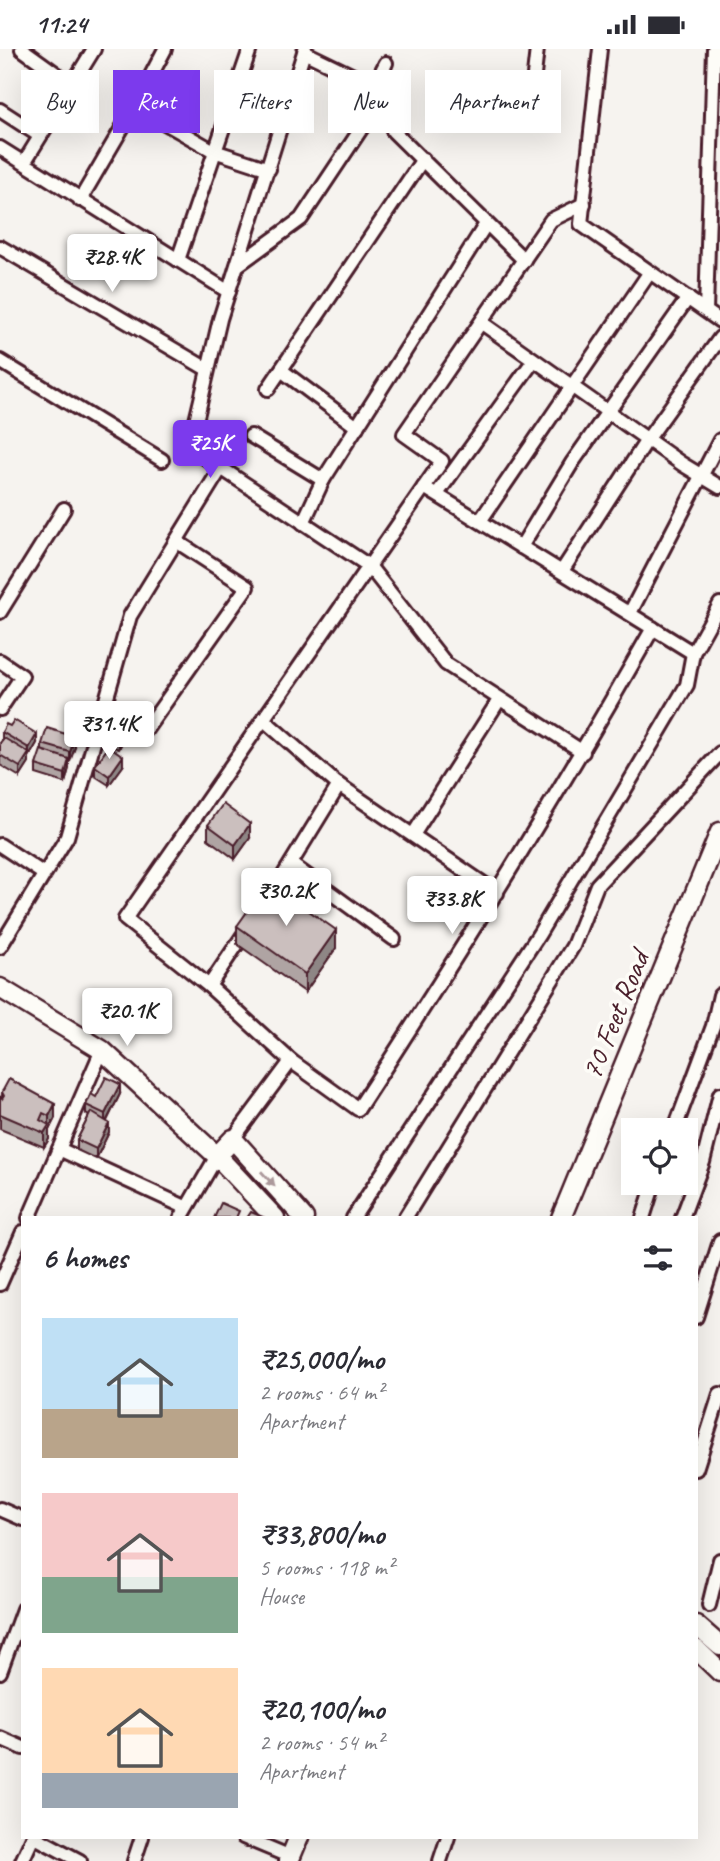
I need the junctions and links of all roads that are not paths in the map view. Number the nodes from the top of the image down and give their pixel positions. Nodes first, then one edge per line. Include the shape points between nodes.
1 (22, 49) edge
2 (94, 49) edge
3 (165, 49) edge
4 (250, 49) edge
5 (537, 49) edge
6 (600, 49) edge
7 (714, 49) edge
8 (304, 50) edge
9 (386, 63) dead end
10 (51, 70) edge
11 (81, 70) edge
12 (154, 70) edge
13 (343, 70) edge
14 (382, 70) edge
15 (535, 70) edge
16 (0, 110) edge
17 (42, 133) edge
18 (119, 133) edge
19 (182, 133) edge
20 (358, 133) edge
21 (395, 133) edge
22 (40, 136) junction
23 (0, 148) edge
24 (214, 151) junction
25 (423, 159) junction
26 (24, 161) junction
27 (270, 169) junction
28 (80, 200) junction
29 (584, 204) junction
30 (486, 224) junction
31 (0, 247) edge
32 (178, 260) junction
33 (524, 260) junction
34 (238, 265) junction
35 (650, 272) junction
36 (229, 292) junction
37 (688, 298) junction
38 (706, 311) junction
39 (720, 321) edge
40 (482, 323) junction
41 (720, 338) edge
42 (534, 360) junction
43 (0, 361) edge
44 (207, 369) junction
45 (281, 370) junction
46 (572, 387) junction
47 (268, 389) dead end
48 (610, 413) junction
49 (357, 427) junction
50 (251, 436) dead end
51 (647, 440) junction
52 (720, 440) edge
53 (162, 460) dead end
54 (221, 468) junction
55 (701, 476) junction
56 (323, 480) junction
57 (424, 487) junction
58 (720, 487) edge
59 (437, 494) junction
60 (64, 509) dead end
61 (480, 521) junction
62 (303, 523) junction
63 (176, 541) junction
64 (522, 547) junction
65 (369, 566) junction
66 (562, 571) junction
67 (720, 604) edge
68 (0, 611) edge
69 (630, 613) junction
70 (653, 628) junction
71 (693, 653) junction
72 (0, 661) edge
73 (499, 700) junction
74 (0, 709) edge
75 (103, 709) junction
76 (264, 720) junction
77 (583, 752) junction
78 (720, 753) edge
79 (339, 785) junction
80 (413, 835) junction
81 (719, 837) edge
82 (0, 845) edge
83 (291, 864) junction
84 (44, 874) junction
85 (497, 893) junction
86 (394, 939) dead end
87 (0, 947) edge
88 (209, 986) junction
89 (0, 988) edge
90 (720, 995) edge
91 (102, 1050) junction
92 (291, 1062) junction
93 (720, 1094) edge
94 (679, 1118) edge
95 (233, 1139) junction
96 (59, 1149) junction
97 (217, 1156) junction
98 (650, 1195) edge
99 (183, 1212) edge
100 (30, 1216) edge
101 (273, 1216) edge
102 (302, 1216) edge
103 (354, 1216) edge
104 (406, 1216) edge
105 (562, 1216) edge
106 (643, 1216) edge
107 (683, 1216) edge
108 (21, 1237) edge
109 (720, 1241) edge
110 (716, 1265) edge
111 (698, 1273) edge
112 (0, 1284) edge
113 (698, 1312) edge
114 (720, 1394) edge
115 (698, 1463) edge
116 (0, 1509) edge
117 (21, 1518) edge
118 (720, 1560) edge
119 (720, 1590) edge
120 (709, 1605) junction
121 (21, 1614) edge
122 (698, 1621) edge
123 (698, 1626) edge
124 (720, 1646) edge
125 (698, 1651) edge
126 (3, 1658) edge
127 (0, 1672) edge
128 (720, 1672) edge
129 (0, 1738) edge
130 (21, 1747) edge
131 (33, 1839) edge
132 (38, 1839) edge
133 (141, 1839) edge
134 (247, 1839) edge
135 (298, 1839) edge
136 (447, 1839) edge
137 (290, 1859) edge
138 (22, 1861) edge
139 (80, 1861) edge
140 (134, 1861) edge
141 (440, 1861) edge

1 - 10 street
2 - 11 street
3 - 12 street
4 - 24 street
5 - 15 street
6 - 29 street
7 - 38 street
8 - 13 street
8 - 27 street
9 - 14 street
16 - 22 street
17 - 22 street
18 - 28 street
19 - 24 street
20 - 34 street via 300,219
21 - 25 street
22 - 26 street
23 - 26 street
24 - 27 street
24 - 32 street
25 - 30 street
25 - 45 street
26 - 28 street
27 - 34 street
28 - 32 street
29 - 33 street via 551,220
29 - 35 street via 581,223
30 - 33 street
30 - 49 street
31 - 44 street
32 - 36 street
33 - 40 street
34 - 36 street
35 - 37 street
35 - 46 street
36 - 44 street
37 - 38 street
37 - 48 street
38 - 39 street
40 - 42 street
40 - 57 street via 404,434 442,461
41 - 51 street
42 - 46 street
42 - 59 street
43 - 53 street
44 - 54 street via 191,442
45 - 47 street
45 - 49 street
46 - 48 street
46 - 61 street
48 - 51 street
48 - 64 street via 572,463
49 - 56 street
50 - 56 street
51 - 55 street
51 - 66 street
52 - 55 street
54 - 62 street
54 - 63 street
55 - 58 street
55 - 69 street
56 - 62 street
57 - 59 street
57 - 65 street
59 - 61 street
60 - 68 street
61 - 64 street
62 - 65 street
63 - 75 street via 130,616
63 - 75 street via 247,587 145,731
64 - 66 street
65 - 73 street via 446,664
65 - 76 street
66 - 69 street
67 - 71 street
69 - 70 street
70 - 71 street
70 - 77 street
71 - 103 street via 687,685 539,934
72 - 74 street via 22,676
73 - 77 street
73 - 80 street
75 - 84 street via 66,837
76 - 79 street
76 - 88 street via 125,919
77 - 85 street
78 - 104 street via 597,885 573,946
79 - 80 street
79 - 83 street
80 - 85 street
81 - 105 main road, 70 Feet Road
82 - 84 street
83 - 86 street
83 - 88 street
84 - 87 street
85 - 92 street via 358,1109
88 - 92 street
89 - 91 main road
90 - 94 street
91 - 96 street
91 - 97 main road
92 - 95 street
93 - 107 street via 703,1162
95 - 97 main road
95 -> 102 main road
96 - 99 street
96 - 100 street
97 - 99 street
97 - 101 main road
98 - 106 street
108 - 112 street
109 - 110 street
110 - 111 street
110 - 113 street
114 - 115 street
116 - 117 street
118 - 120 street
119 - 120 street
120 - 122 street
121 - 126 street
123 - 124 main road
125 - 128 main road
126 - 127 street
129 - 130 street
131 - 138 street
132 - 139 street
133 - 140 street
134 - 137 street
135 - 137 main road
136 - 141 street

